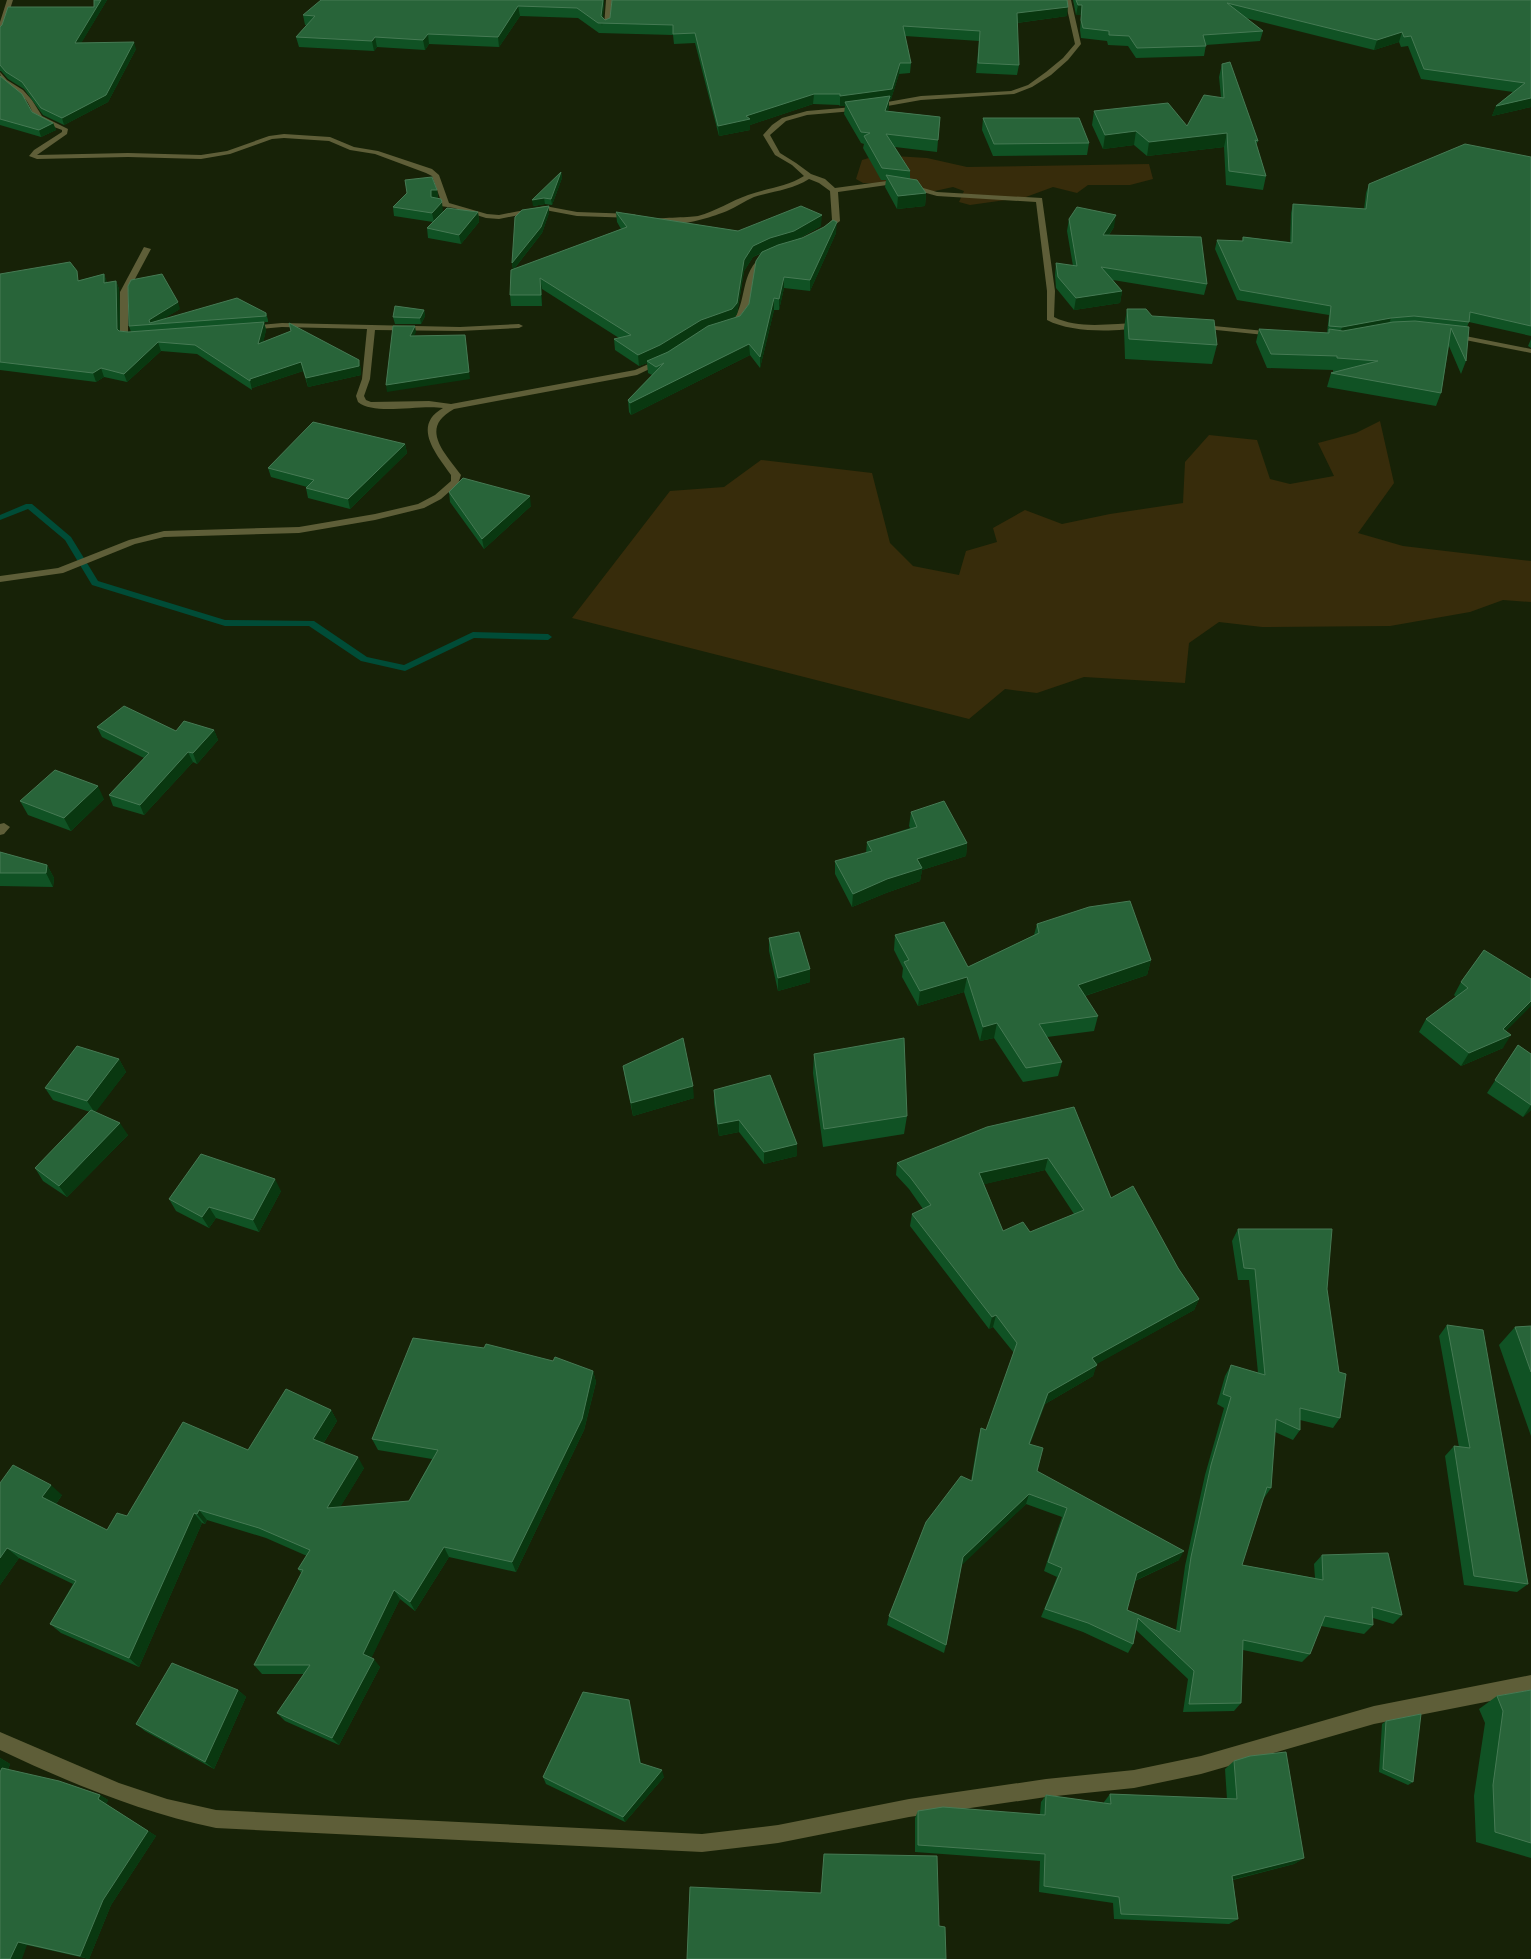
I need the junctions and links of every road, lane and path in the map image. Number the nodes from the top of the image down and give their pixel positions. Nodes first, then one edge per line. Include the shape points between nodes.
1 (10, 0) edge
2 (609, 0) edge
3 (1068, 0) edge
4 (607, 26) edge
5 (0, 31) edge
6 (0, 74) edge
7 (808, 176) junction
8 (834, 190) junction
9 (813, 238) edge
10 (147, 249) dead end
11 (774, 252) edge
12 (1144, 325) edge
13 (1191, 325) edge
14 (519, 326) dead end
15 (371, 327) junction
16 (237, 329) edge
17 (724, 329) edge
18 (1282, 334) edge
19 (1445, 334) edge
20 (141, 336) edge
21 (1531, 351) edge
22 (673, 354) edge
23 (451, 406) junction
24 (0, 579) edge
25 (1531, 1684) edge
26 (0, 1741) edge

1 - 5 street
2 - 4 street
3 - 7 street via 1078,44 1061,64 1020,90 1006,94 918,98 870,108 813,112 786,118 772,126 766,135 778,154
6 - 7 street via 21,91 39,117 65,129 65,133 33,156 201,157 228,153 278,136 317,138 337,141 352,149 380,153 429,171 435,175 441,203 486,216 498,217 545,208 585,215 646,217 666,221 704,217 752,196 799,183
7 - 8 street
8 - 9 street via 836,221
8 - 12 street via 887,183 937,194 1039,200 1051,292 1050,318 1070,326
10 - 20 street via 124,292 124,334 127,337
11 - 17 street via 758,260 750,271 743,315 736,324
13 - 18 street
14 - 15 street via 460,329
15 - 16 street
15 - 23 street via 366,379 360,396 362,402
19 - 21 street
22 - 23 street via 636,372
23 - 24 street via 432,420 431,431 436,447 456,475 454,482 438,497 421,506 314,528 164,534 132,542 60,571
25 - 26 street via 1374,1715 1201,1765 1134,1779 908,1808 778,1834 702,1843 216,1819 161,1807 114,1791

